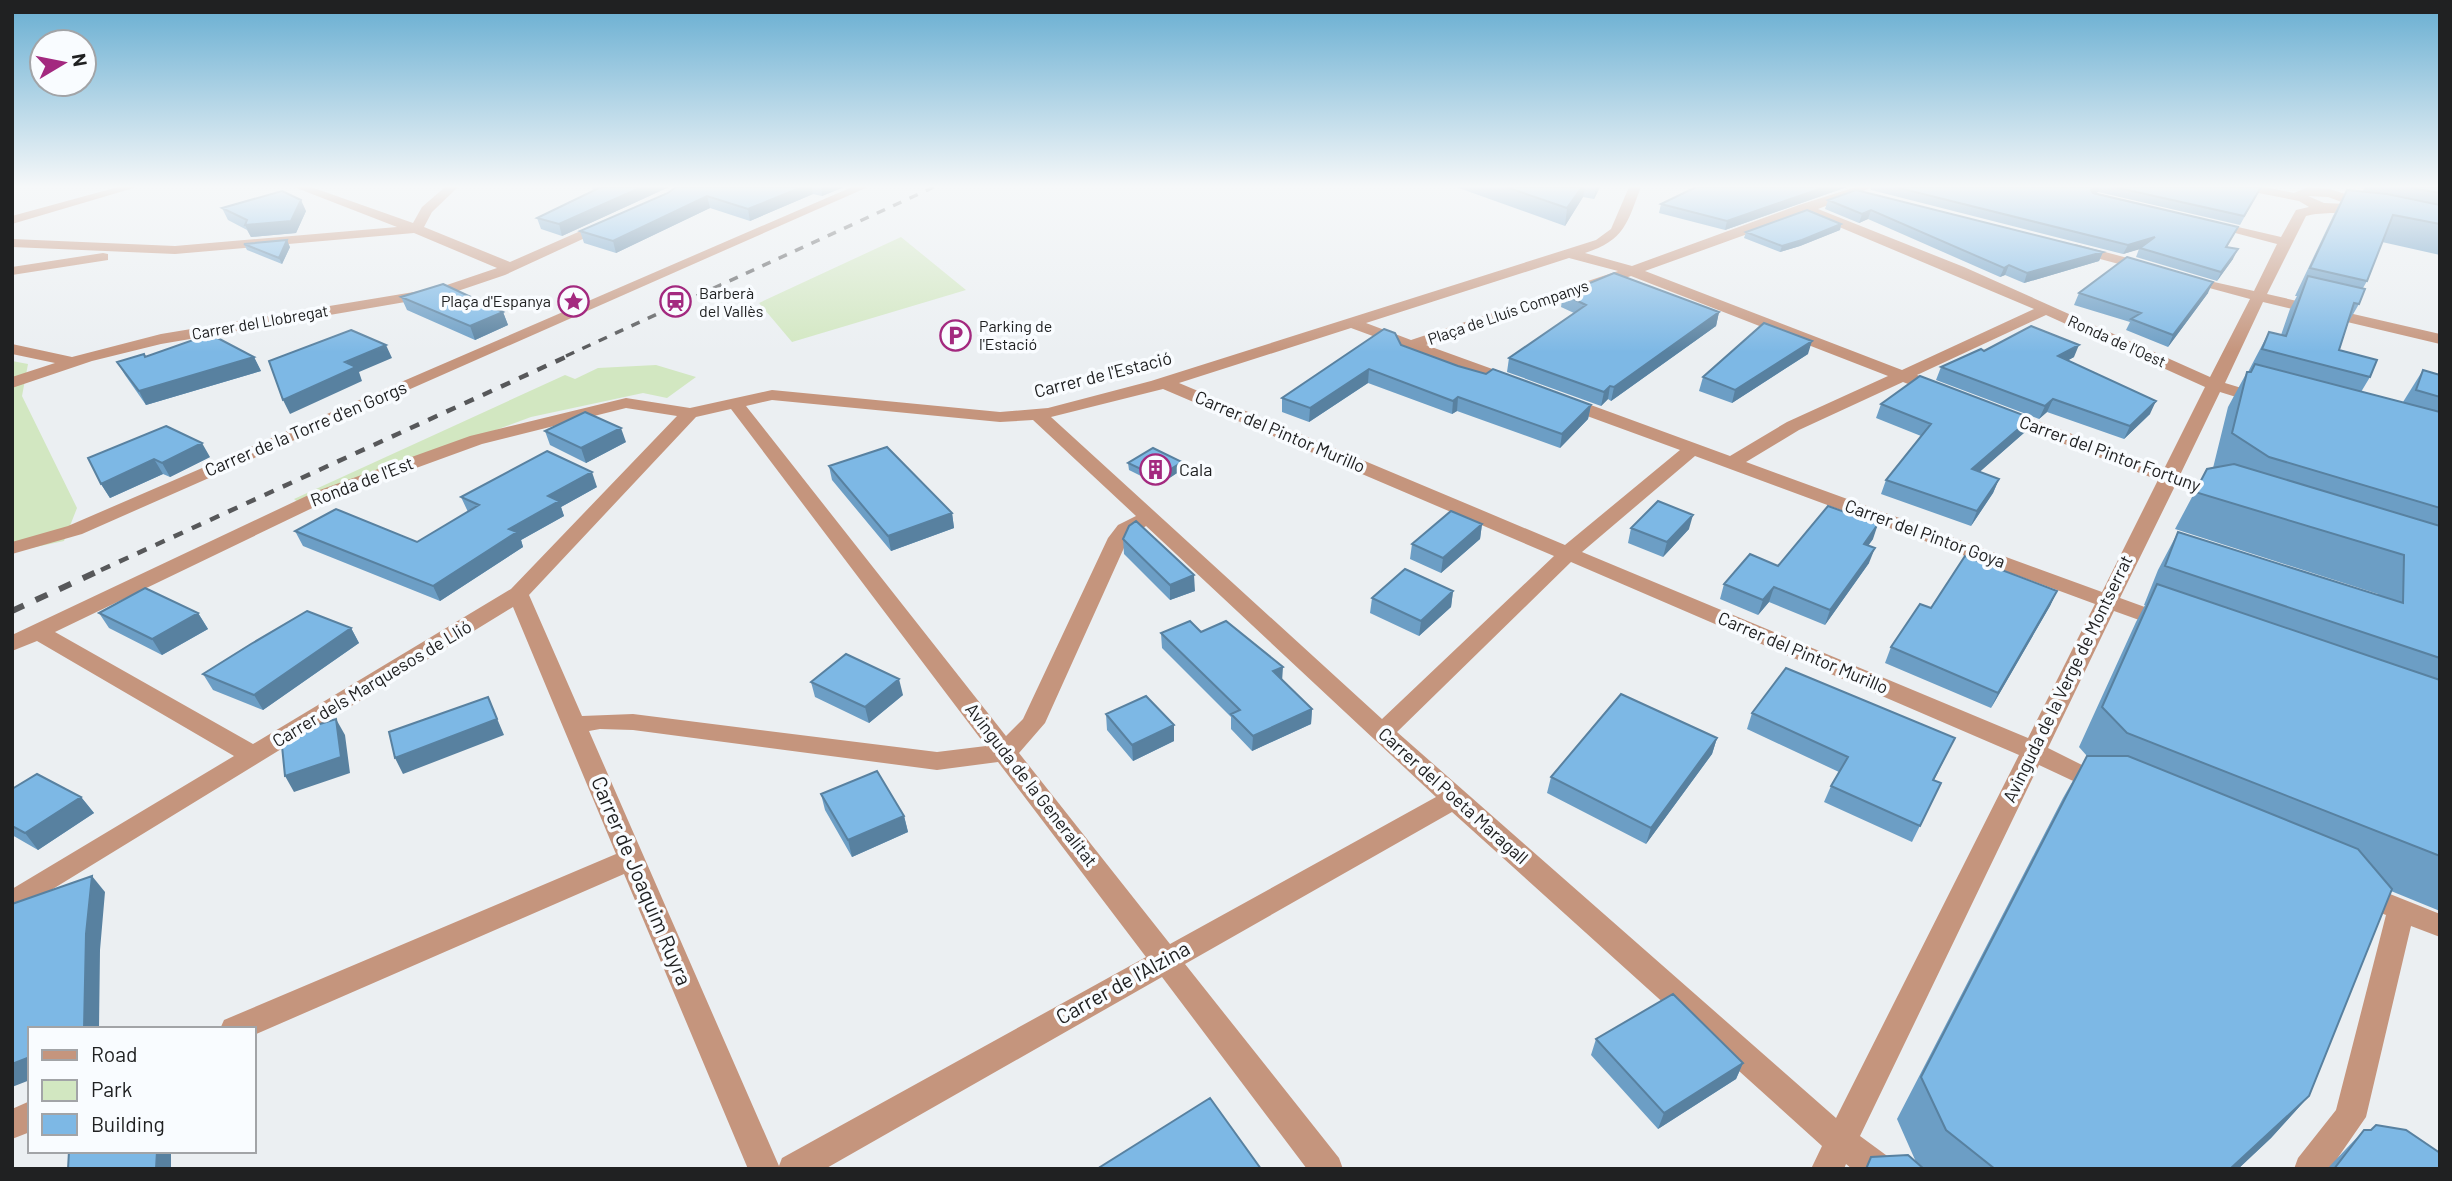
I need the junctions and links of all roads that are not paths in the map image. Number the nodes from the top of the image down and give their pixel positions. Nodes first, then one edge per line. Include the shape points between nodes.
1 (266, 242) edge
2 (448, 242) edge
3 (566, 242) edge
4 (735, 242) edge
5 (1598, 242) edge
6 (1709, 242) edge
7 (1889, 242) edge
8 (2286, 242) edge
9 (12, 243) edge
10 (2057, 243) edge
11 (175, 250) junction
12 (1568, 253) junction
13 (508, 267) junction
14 (12, 271) edge
15 (1628, 271) junction
16 (2261, 295) junction
17 (2047, 309) junction
18 (1351, 323) junction
19 (2440, 340) edge
20 (1411, 345) junction
21 (12, 349) edge
22 (72, 362) junction
23 (1903, 376) junction
24 (12, 383) edge
25 (1164, 383) junction
26 (2215, 386) junction
27 (1958, 397) edge
28 (734, 402) junction
29 (2273, 403) edge
30 (1983, 407) edge
31 (690, 413) junction
32 (1037, 414) junction
33 (1692, 449) junction
34 (1732, 463) junction
35 (2169, 478) junction
36 (2247, 503) edge
37 (1149, 517) junction
38 (12, 548) edge
39 (1568, 554) junction
40 (518, 594) junction
41 (2106, 601) junction
42 (2184, 629) edge
43 (37, 632) junction
44 (12, 644) edge
45 (574, 725) junction
46 (1382, 733) junction
47 (2032, 750) junction
48 (1006, 752) junction
49 (254, 756) junction
50 (2118, 792) edge
51 (1454, 799) junction
52 (632, 859) junction
53 (2342, 886) edge
54 (12, 903) edge
55 (2402, 910) junction
56 (2440, 926) edge
57 (1166, 960) junction
58 (240, 1027) edge
59 (28, 1117) edge
60 (12, 1124) edge
61 (1841, 1140) junction
62 (764, 1169) edge
63 (794, 1169) edge
64 (1327, 1169) edge
65 (1828, 1169) edge
66 (1878, 1169) edge
67 (2310, 1169) edge

1 - 11 street
2 - 13 street
3 - 13 street, Carrer del Llobregat
4 - 38 street, Carrer de la Torre d'en Gorgs via 75,530
5 - 12 street
6 - 15 street
7 - 17 street, Ronda de l'Oest
8 - 16 street, Avinguda de la Verge de Montserrat
9 - 11 street
10 - 16 street via 2219,289
11 - 14 street
12 - 15 street, Plaça de Lluís Companys
12 - 18 street, Plaça de Lluís Companys
13 - 22 street, Carrer del Llobregat via 442,292 226,326
15 - 20 street, Plaça de Lluís Companys
15 - 23 street
16 - 19 street
16 - 26 street, Avinguda de la Verge de Montserrat
17 - 23 street
17 - 26 street, Ronda de l'Oest
18 - 20 street, Plaça de Lluís Companys
18 - 25 street, Carrer de l'Estació
20 - 33 street, Carrer del Pintor Goya
21 - 22 street
22 - 24 street, Carrer del Llobregat
23 - 27 street
23 - 34 street via 1793,426
25 - 32 street, Carrer de l'Estació
25 - 39 street, Carrer del Pintor Murillo
26 - 29 street, Ronda de l'Oest
26 - 35 street, Avinguda de la Verge de Montserrat
28 - 31 street, Ronda de l'Est
28 - 32 street, Carrer de l'Estació via 772,395 1000,417
28 - 48 street, Avinguda de la Generalitat
30 - 35 street, Carrer del Pintor Fortuny
31 - 40 street, Carrer dels Marquesos de Llió
31 - 43 street, Ronda de l'Est via 626,403 476,440 324,495
32 - 37 street, Carrer del Poeta Maragall
33 - 34 street, Carrer del Pintor Goya
33 - 39 street
34 - 41 street, Carrer del Pintor Goya
35 - 36 street, Carrer del Pintor Fortuny
35 - 41 street, Avinguda de la Verge de Montserrat
37 - 46 street, Carrer del Poeta Maragall
37 - 48 street via 1125,529 1118,538 1033,723
39 - 46 street
39 - 47 street, Carrer del Pintor Murillo
40 - 45 street, Carrer de Joaquim Ruyra
40 - 49 street, Carrer dels Marquesos de Llió
41 - 42 street, Carrer del Pintor Goya
41 - 47 street, Avinguda de la Verge de Montserrat
43 - 44 street, Ronda de l'Est
43 - 49 street
45 - 48 street via 600,720 633,722 937,761
45 - 52 street, Carrer de Joaquim Ruyra
46 - 51 street, Carrer del Poeta Maragall
47 - 50 street, Carrer del Pintor Murillo
47 - 61 street, Avinguda de la Verge de Montserrat
48 - 57 street, Avinguda de la Generalitat
49 - 54 street, Carrer dels Marquesos de Llió
51 - 57 street, Carrer de l'Alzina
51 - 61 street, Carrer del Poeta Maragall
52 - 58 street
52 - 62 street, Carrer de Joaquim Ruyra
53 - 55 street
55 - 56 street
55 - 67 street via 2350,1117 2350,1140
57 - 63 street, Carrer de l'Alzina
57 - 64 street, Avinguda de la Generalitat
59 - 60 street
61 - 65 street, Avinguda de la Verge de Montserrat
61 - 66 street, Carrer del Poeta Maragall

